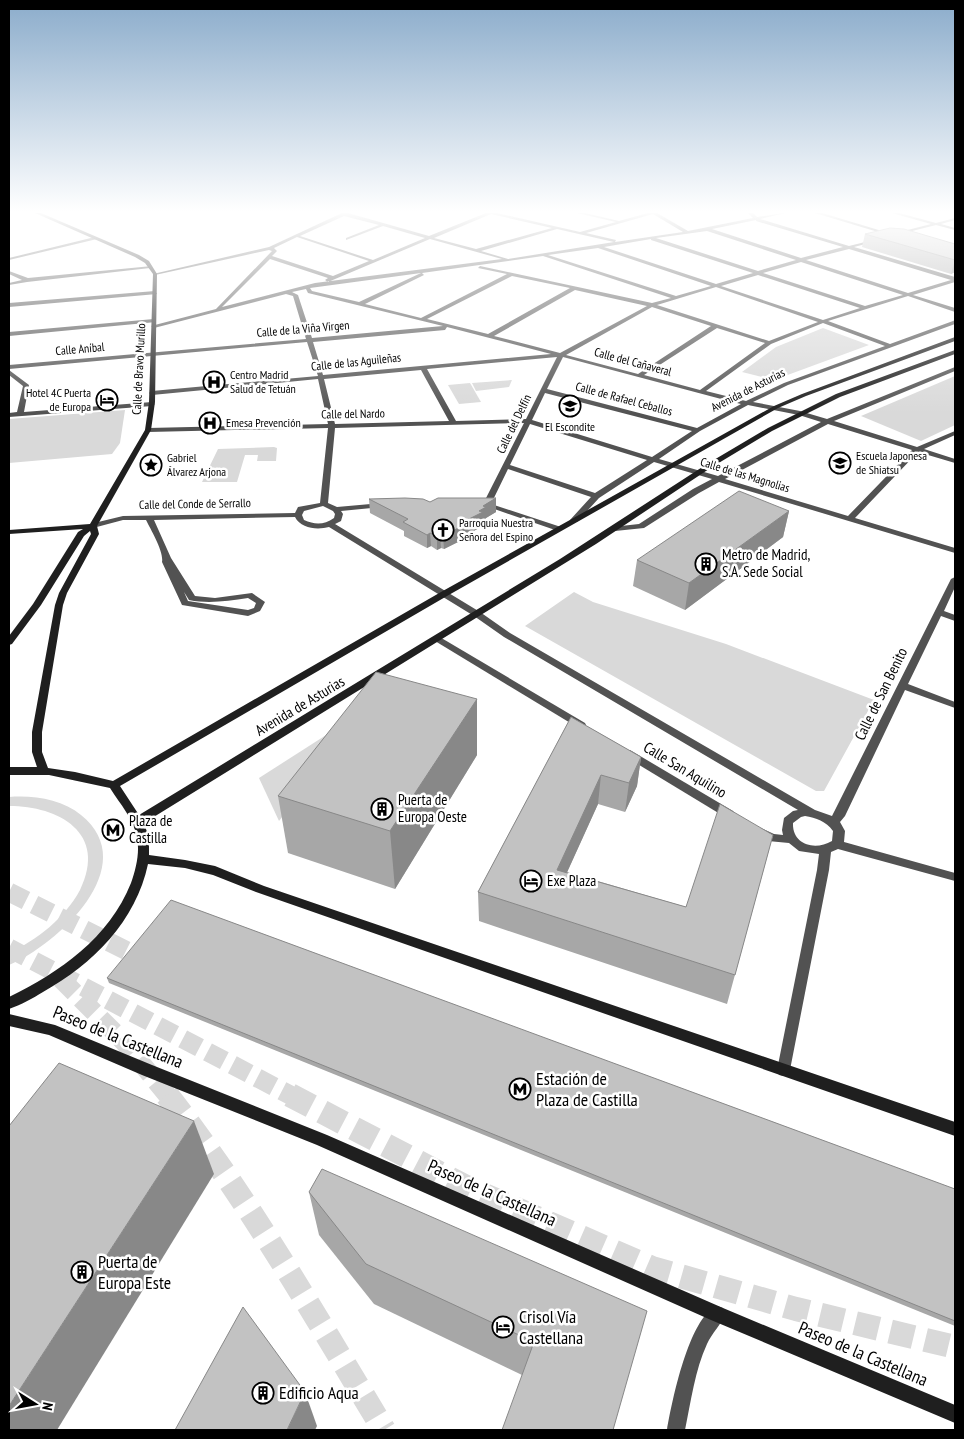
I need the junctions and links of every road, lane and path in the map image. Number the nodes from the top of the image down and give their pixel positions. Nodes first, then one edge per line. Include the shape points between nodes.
1 (27, 280) edge
2 (155, 280) edge
3 (246, 280) edge
4 (327, 280) edge
5 (352, 280) edge
6 (408, 280) edge
7 (499, 280) edge
8 (539, 280) edge
9 (621, 280) edge
10 (698, 280) edge
11 (737, 280) edge
12 (779, 280) edge
13 (862, 280) edge
14 (955, 280) edge
15 (9, 284) edge
16 (315, 285) junction
17 (715, 286) junction
18 (574, 288) junction
19 (309, 290) junction
20 (285, 292) junction
21 (155, 293) junction
22 (294, 295) junction
23 (907, 295) junction
24 (677, 298) junction
25 (360, 304) junction
26 (9, 305) edge
27 (652, 305) junction
28 (866, 308) junction
29 (217, 309) junction
30 (955, 310) edge
31 (421, 320) junction
32 (822, 321) junction
33 (955, 322) edge
34 (154, 324) junction
35 (717, 325) junction
36 (453, 328) junction
37 (9, 334) edge
38 (489, 336) junction
39 (955, 339) edge
40 (309, 340) junction
41 (769, 342) junction
42 (888, 345) junction
43 (955, 352) edge
44 (154, 354) junction
45 (561, 354) junction
46 (9, 367) edge
47 (423, 367) junction
48 (954, 370) edge
49 (9, 372) edge
50 (640, 376) junction
51 (320, 377) junction
52 (543, 390) junction
53 (701, 392) junction
54 (152, 393) junction
55 (748, 402) junction
56 (152, 404) junction
57 (776, 407) junction
58 (800, 413) junction
59 (20, 414) junction
60 (9, 415) edge
61 (528, 420) junction
62 (453, 422) junction
63 (826, 422) junction
64 (332, 425) junction
65 (148, 430) junction
66 (698, 430) junction
67 (955, 432) edge
68 (916, 450) junction
69 (656, 459) junction
70 (955, 461) edge
71 (673, 464) junction
72 (505, 466) junction
73 (699, 472) junction
74 (720, 479) junction
75 (596, 496) junction
76 (474, 503) edge
77 (324, 504) junction
78 (487, 504) junction
79 (392, 505) edge
80 (336, 509) junction
81 (298, 515) junction
82 (149, 517) junction
83 (850, 519) junction
84 (574, 520) junction
85 (331, 525) junction
86 (93, 526) junction
87 (558, 529) junction
88 (615, 530) junction
89 (9, 532) edge
90 (955, 551) edge
91 (167, 559) junction
92 (955, 579) edge
93 (444, 594) junction
94 (939, 612) junction
95 (477, 614) junction
96 (955, 618) edge
97 (438, 639) junction
98 (9, 642) edge
99 (904, 686) junction
100 (955, 705) edge
101 (594, 733) edge
102 (619, 748) edge
103 (43, 770) junction
104 (9, 771) edge
105 (114, 785) junction
106 (812, 813) junction
107 (736, 818) edge
108 (138, 821) junction
109 (833, 822) junction
110 (752, 828) edge
111 (792, 840) junction
112 (838, 844) junction
113 (825, 851) junction
114 (144, 859) junction
115 (955, 877) edge
116 (9, 1003) edge
117 (9, 1020) edge
118 (784, 1070) junction
119 (955, 1130) edge
120 (717, 1314) junction
121 (955, 1414) edge
122 (676, 1430) edge

1 - 15 street
2 - 21 main road, Calle de Bravo Murillo
3 - 29 street
4 - 16 street
5 - 16 street
6 - 25 street
7 - 31 street
8 - 18 street
9 - 24 street
10 - 17 street
11 - 17 street
12 - 28 street
13 - 23 street
14 - 23 street
16 - 19 street
17 - 24 street
17 - 32 street
18 - 27 street
18 - 38 street
19 - 20 street
19 - 22 street
19 - 25 street, Calle del Cañaveral
20 - 22 street
20 - 29 street
21 - 26 street
21 - 34 main road, Calle de Bravo Murillo
22 - 40 street
23 - 28 street
23 - 30 street
24 - 27 street
25 - 31 street, Calle del Cañaveral
27 - 35 street
27 - 45 street
28 - 32 street
29 - 34 street
31 - 36 street, Calle del Cañaveral
32 - 41 street
32 - 42 street
33 - 42 street, Avenida de Asturias
34 - 37 street
34 - 44 main road, Calle de Bravo Murillo
35 - 41 street
35 - 50 street
36 - 38 street, Calle del Cañaveral
36 - 40 street, Calle de la Viña Virgen
38 - 45 street, Calle del Cañaveral
39 - 57 main road, Avenida de Asturias
40 - 44 street, Calle de la Viña Virgen
40 - 51 street
41 - 53 street
42 - 55 street, Avenida de Asturias
43 - 58 main road, Avenida de Asturias
44 - 46 street, Calle Aníbal
44 - 54 main road, Calle de Bravo Murillo
45 - 47 street, Calle de las Aguileñas
45 - 50 street, Calle del Cañaveral
45 - 52 street, Calle del Delfín
47 - 51 street, Calle de las Aguileñas
47 - 62 street
48 - 63 street, Avenida de Asturias
49 - 59 street via 26,385
50 - 53 street, Calle del Cañaveral
51 - 54 street, Calle de las Aguileñas
51 - 64 street
52 - 61 street, Calle del Delfín
52 - 66 street, Calle de Rafael Ceballos
53 - 55 street, Calle del Cañaveral
54 - 56 main road, Calle de Bravo Murillo
55 - 57 street, Calle del Cañaveral
55 - 66 street, Avenida de Asturias
56 - 59 street
56 - 65 main road, Calle de Bravo Murillo
57 - 58 street, Calle del Cañaveral
57 - 71 main road, Avenida de Asturias
58 - 63 street, Calle del Cañaveral
58 - 73 main road, Avenida de Asturias
59 - 60 street
61 - 62 street, Calle del Nardo
61 - 69 street, Calle de las Magnolias
61 - 72 street, Calle del Delfín
62 - 64 street, Calle del Nardo
63 - 68 street, Calle del Cañaveral
63 - 74 street, Avenida de Asturias
64 - 65 street, Calle del Nardo
64 - 77 street
65 - 86 main road, Calle de Bravo Murillo
66 - 69 street, Avenida de Asturias
67 - 68 street
68 - 70 street, Calle del Cañaveral
68 - 83 street
69 - 71 street, Calle de las Magnolias
69 - 75 street, Avenida de Asturias
71 - 73 street, Calle de las Magnolias
71 - 84 main road, Avenida de Asturias
72 - 75 street
72 - 78 street, Calle del Delfín
73 - 74 street, Calle de las Magnolias
73 - 88 main road, Avenida de Asturias
74 - 83 street, Calle de las Magnolias
74 - 88 street, Avenida de Asturias via 641,526
75 - 84 street, Avenida de Asturias
76 - 78 street
77 - 80 street
77 - 81 street via 301,509
78 - 87 street
79 - 80 street
80 - 85 street via 338,519
81 - 82 street, Calle del Conde de Serrallo
81 - 85 street via 309,525
82 - 86 street, Calle del Conde de Serrallo via 123,518
82 - 91 street
83 - 90 street, Calle de las Magnolias
84 - 87 main road, Avenida de Asturias
85 - 93 street
86 - 89 main road
86 - 98 main road, Calle de Bravo Murillo via 81,534 37,605
86 - 103 main road, Calle de Bravo Murillo via 95,534 59,605 37,732 37,752
87 - 93 main road, Avenida de Asturias
88 - 95 main road, Avenida de Asturias
91 - 91 street via 185,603 248,613 260,606 258,598 249,595 210,601 192,598
92 - 94 street, Calle de San Benito
93 - 95 street
93 - 105 main road, Avenida de Asturias
94 - 96 street
94 - 99 street, Calle de San Benito
95 - 97 main road, Avenida de Asturias
95 - 106 street, Calle San Aquilino
97 - 101 street
97 - 108 main road, Avenida de Asturias
99 - 100 street
99 - 109 street, Calle de San Benito
102 - 107 street, Calle San Aquilino
103 - 104 main road
103 - 105 main road
105 - 108 main road
106 - 109 street
106 - 111 street via 797,814 788,821 786,830
108 - 114 main road
109 - 112 street via 839,831
110 - 111 street via 770,838
111 - 113 street via 807,849
112 - 113 street
112 - 115 street
113 - 118 street
114 - 116 main road via 126,907 99,942 64,971
114 - 118 main road via 215,871
117 - 120 main road, Paseo de la Castellana via 50,1029 322,1140
118 - 119 main road
120 - 121 main road, Paseo de la Castellana
120 - 122 street via 708,1322 699,1340

